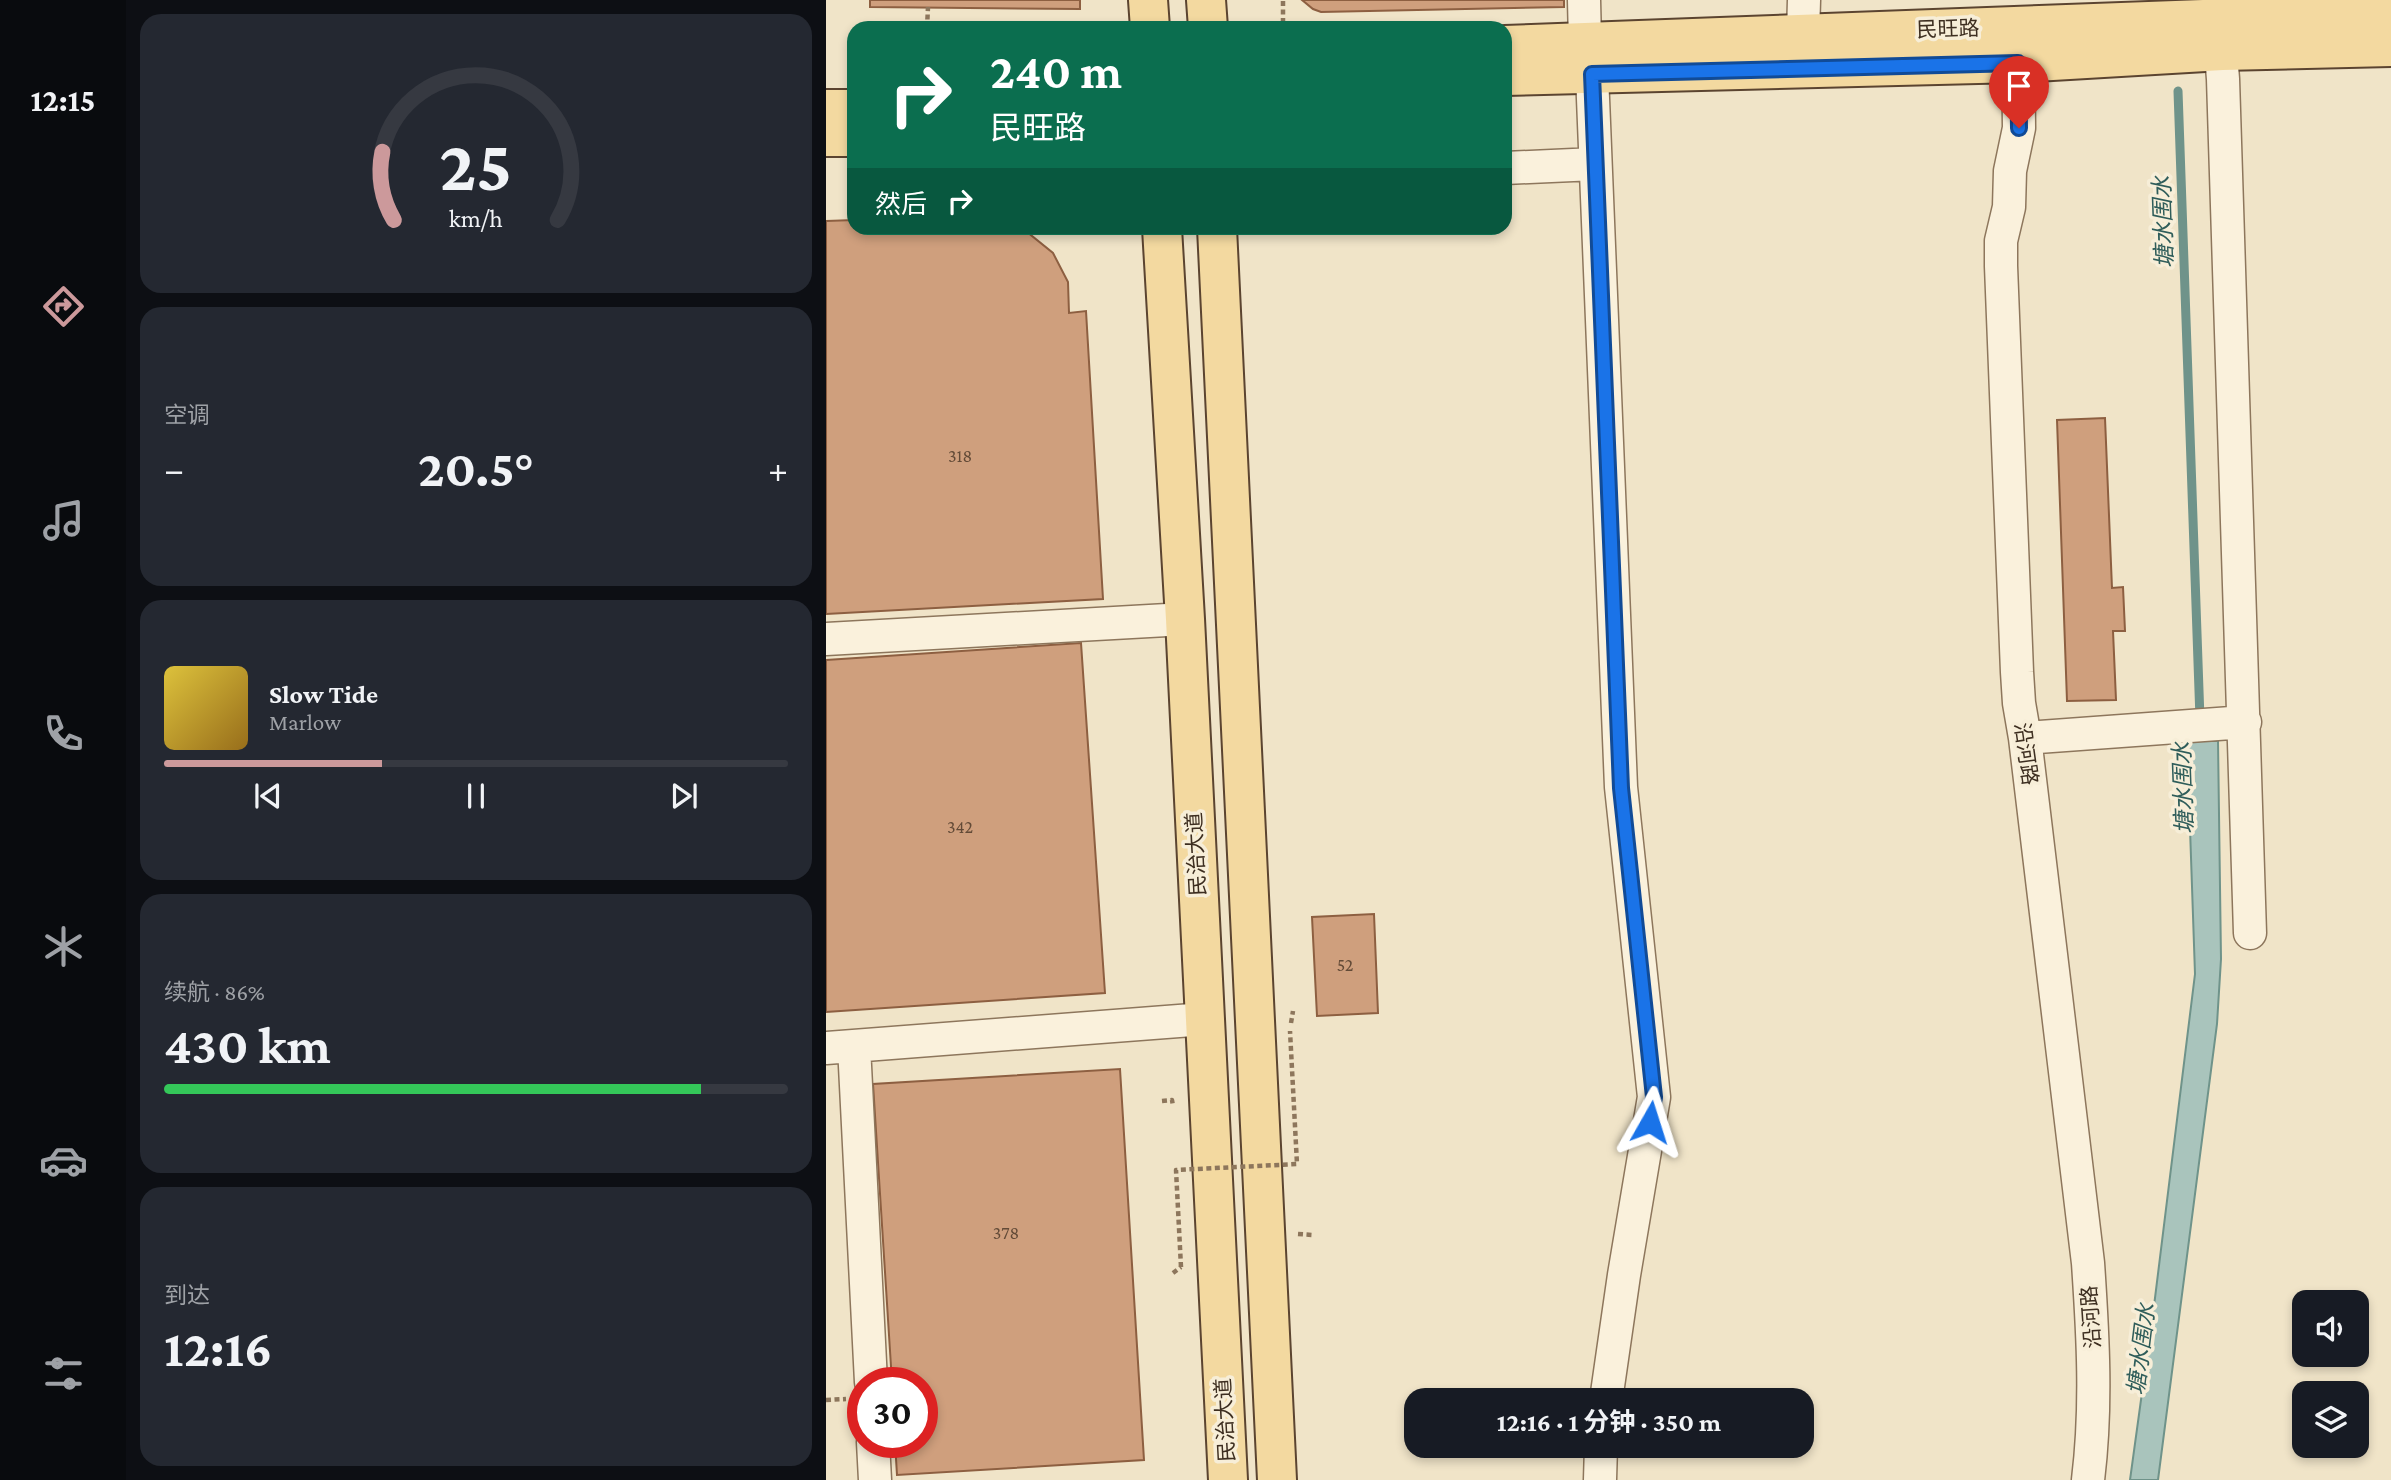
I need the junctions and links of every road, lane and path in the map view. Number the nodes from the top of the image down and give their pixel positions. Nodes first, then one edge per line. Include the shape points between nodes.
1 (1149, 0) edge
2 (1206, 0) edge
3 (1584, 0) edge
4 (1283, 1) edge
5 (928, 8) dead end
6 (2391, 12) edge
7 (1804, 17) edge
8 (927, 21) edge
9 (1150, 21) edge
10 (1208, 21) edge
11 (1283, 21) edge
12 (2219, 23) edge
13 (2110, 27) edge
14 (2018, 45) junction
15 (1512, 46) edge
16 (2391, 47) edge
17 (1589, 58) junction
18 (1512, 74) edge
19 (826, 109) edge
20 (847, 109) edge
21 (826, 137) edge
22 (847, 137) edge
23 (1595, 164) junction
24 (1512, 168) edge
25 (1163, 235) edge
26 (1217, 235) edge
27 (1185, 620) junction
28 (826, 639) edge
29 (2232, 723) junction
30 (2025, 738) junction
31 (2250, 933) dead end
32 (1205, 1019) junction
33 (1290, 1031) dead end
34 (840, 1047) edge
35 (1163, 1101) dead end
36 (1172, 1101) dead end
37 (1312, 1235) dead end
38 (1298, 1236) dead end
39 (1173, 1273) dead end
40 (870, 1367) edge
41 (1608, 1388) edge
42 (873, 1458) edge
43 (1601, 1458) edge
44 (874, 1480) edge
45 (1228, 1480) edge
46 (1277, 1480) edge
47 (1600, 1480) edge
48 (2088, 1480) edge

1 - 9 main road
2 - 10 main road
3 - 17 street
4 - 11 path
5 - 8 path
6 - 12 main road, 民旺路
7 - 14 main road, 民旺路
7 - 17 main road, 民旺路
12 - 13 main road, 民旺路
12 - 16 main road, 民旺路
12 - 29 street
13 - 14 main road, 民旺路
14 - 17 main road, 民旺路
14 - 30 street, 沿河路 via 2019,128 2001,265 2018,682
15 - 17 main road, 民旺路
17 - 18 main road, 民旺路
17 - 23 street
19 - 20 main road
21 - 22 main road
23 - 24 street
23 - 41 street via 1621,788 1654,1097
25 - 27 main road, 民治大道
26 - 46 main road
27 - 28 street
27 - 32 main road, 民治大道
29 - 30 street
29 - 31 street
30 - 48 street, 沿河路 via 2088,1263 2094,1342
32 - 34 street
32 - 45 main road, 民治大道
33 - 39 path, bridge via 1297,1164 1176,1170 1181,1267
34 - 40 street
35 - 36 path
37 - 38 path
42 - 44 street
43 - 47 street

